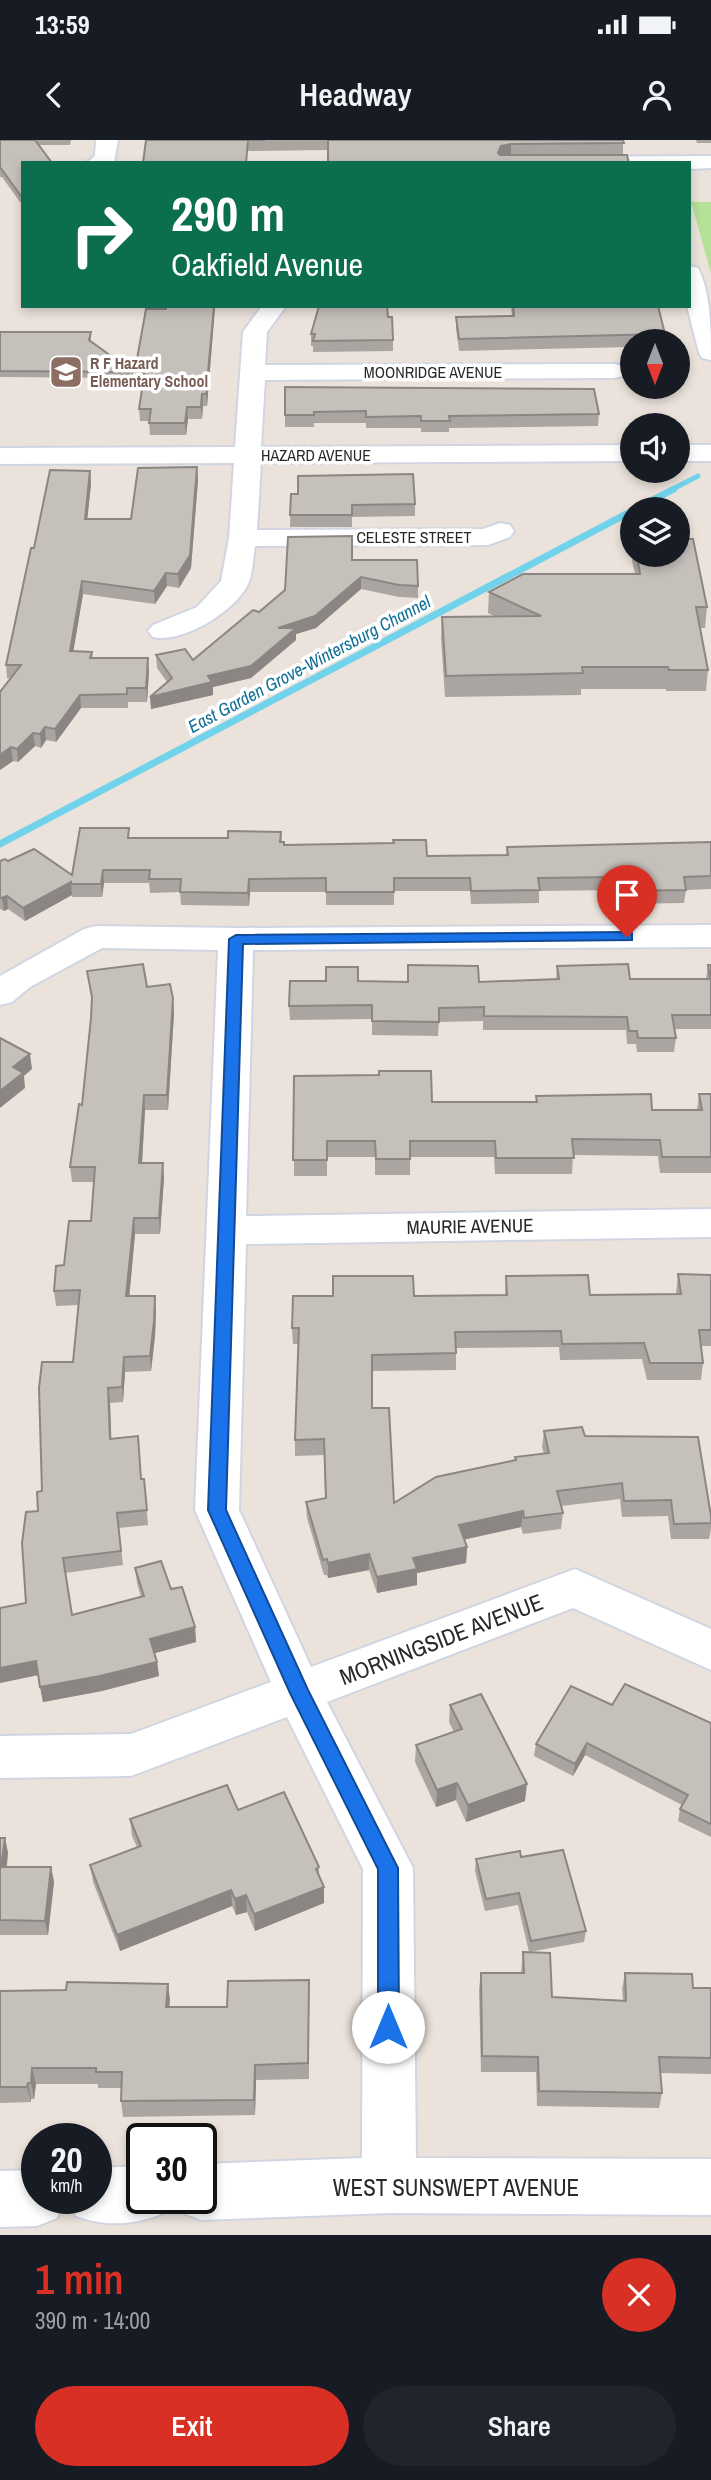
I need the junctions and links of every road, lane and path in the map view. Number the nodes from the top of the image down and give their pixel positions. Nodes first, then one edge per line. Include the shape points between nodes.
1 (654, 140) edge
2 (660, 161) edge
3 (691, 162) edge
4 (711, 162) edge
5 (691, 277) edge
6 (273, 308) edge
7 (711, 353) edge
8 (614, 371) dead end
9 (252, 373) junction
10 (620, 453) edge
11 (690, 453) edge
12 (711, 453) edge
13 (246, 455) junction
14 (2, 464) edge
15 (500, 531) dead end
16 (243, 538) junction
17 (163, 631) dead end
18 (711, 936) edge
19 (236, 939) junction
20 (6, 980) edge
21 (711, 1223) edge
22 (228, 1230) junction
23 (711, 1650) edge
24 (299, 1693) junction
25 (0, 1757) edge
26 (389, 2185) junction
27 (711, 2187) edge
28 (217, 2191) edge
29 (21, 2198) edge
30 (0, 2199) edge

1 - 2 street
3 - 4 street
5 - 7 street
6 - 9 street via 255,332
8 - 9 street, MOONRIDGE AVENUE
9 - 13 street
10 - 13 street, HAZARD AVENUE
11 - 12 street
13 - 14 street, HAZARD AVENUE
13 - 16 street
15 - 16 street, CELESTE STREET via 488,537
16 - 17 street via 235,583 207,613
18 - 19 street
19 - 20 street via 96,937
19 - 22 street
21 - 22 street, MAURIE AVENUE
22 - 24 street via 217,1510
23 - 24 street, MORNINGSIDE AVENUE via 575,1588
24 - 25 street, MORNINGSIDE AVENUE via 131,1755
24 - 26 street via 388,1868
26 - 27 street, WEST SUNSWEPT AVENUE
26 - 28 street, WEST SUNSWEPT AVENUE
29 - 30 street

